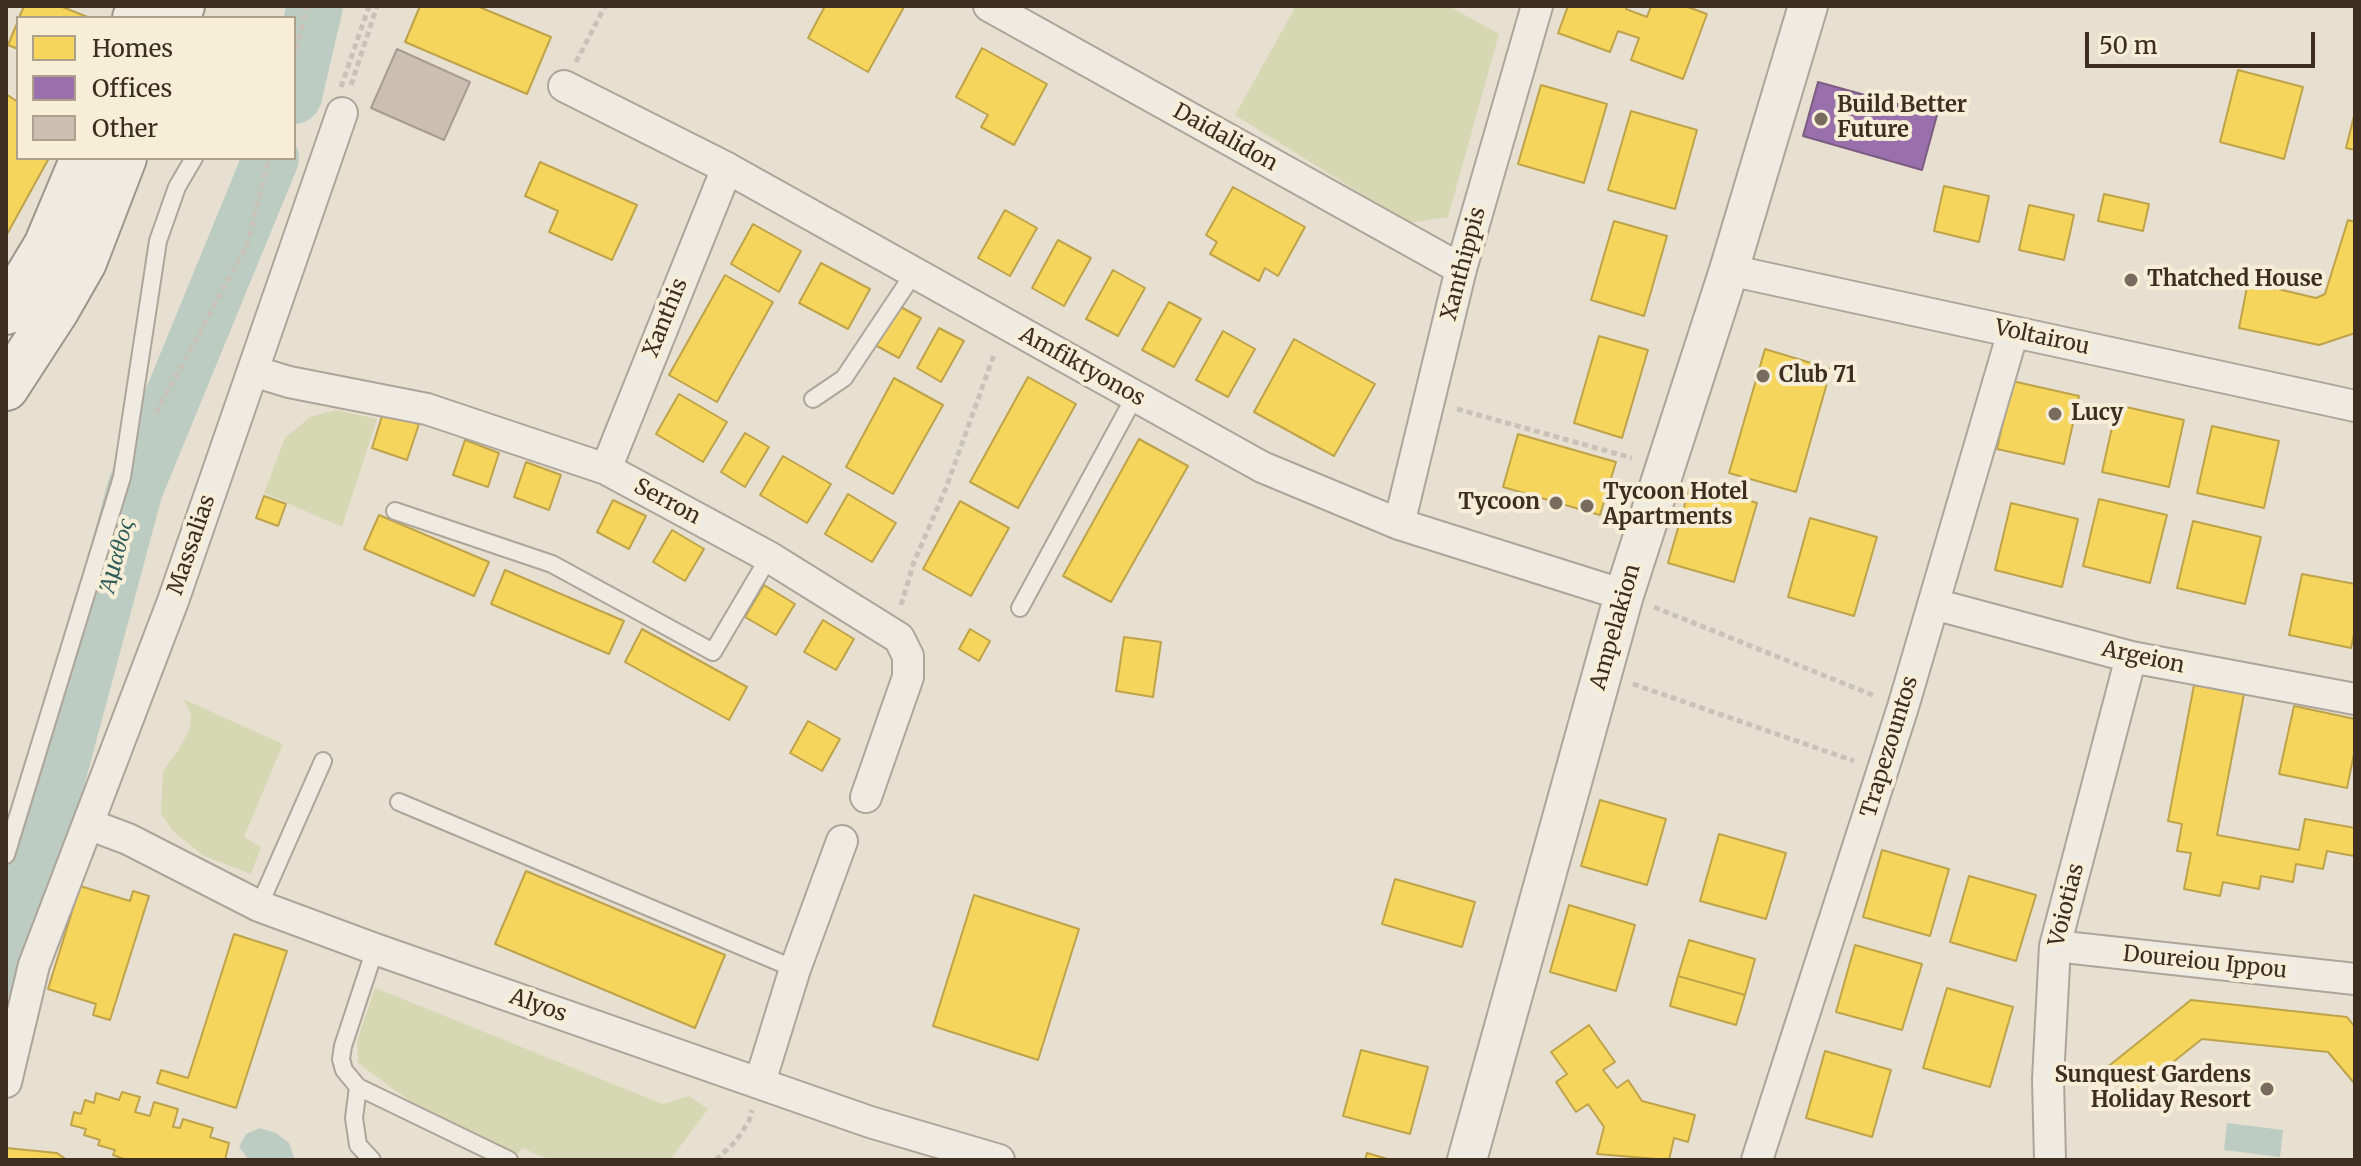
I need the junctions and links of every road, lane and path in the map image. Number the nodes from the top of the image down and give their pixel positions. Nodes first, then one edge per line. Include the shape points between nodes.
1 (307, 6) edge
2 (369, 6) edge
3 (377, 6) edge
4 (605, 6) edge
5 (989, 6) edge
6 (1808, 6) edge
7 (1533, 7) edge
8 (172, 13) edge
9 (150, 16) edge
10 (296, 51) edge
11 (564, 86) joint
12 (342, 113) junction
13 (82, 160) edge
14 (123, 160) edge
15 (193, 160) edge
16 (268, 160) edge
17 (727, 168) junction
18 (1461, 269) junction
19 (1729, 270) junction
20 (914, 273) junction
21 (6, 312) edge
22 (1005, 325) junction
23 (2013, 332) junction
24 (253, 371) junction
25 (10, 376) edge
26 (1135, 396) junction
27 (813, 399) dead end
28 (1429, 401) junction
29 (2355, 406) edge
30 (150, 424) dead end
31 (1665, 467) junction
32 (606, 469) junction
33 (395, 511) dead end
34 (1399, 524) junction
35 (769, 557) junction
36 (1624, 595) junction
37 (1934, 604) junction
38 (1020, 608) dead end
39 (899, 638) junction
40 (2131, 657) junction
41 (1602, 673) junction
42 (2355, 699) edge
43 (1903, 707) junction
44 (323, 761) dead end
45 (1883, 771) junction
46 (866, 797) dead end
47 (399, 802) dead end
48 (88, 824) junction
49 (842, 841) dead end
50 (6, 855) edge
51 (259, 906) junction
52 (2055, 946) junction
53 (375, 949) junction
54 (795, 969) junction
55 (2355, 979) edge
56 (6, 1082) edge
57 (760, 1082) junction
58 (358, 1087) junction
59 (372, 1160) edge
60 (509, 1160) edge
61 (716, 1160) edge
62 (999, 1160) edge
63 (1467, 1160) edge
64 (1757, 1160) edge
65 (2050, 1160) edge

1 - 10 path
2 - 12 path via 335,103
3 - 12 path
4 - 11 path
5 - 18 street, Daidalidon
6 - 19 street, Ampelakion
7 - 18 street, Xanthippis
8 - 9 main road
11 - 17 street, Amfiktyonos
12 - 24 street, Massalias
13 - 21 main road via 46,246
14 - 25 main road via 84,262
15 - 50 lane via 158,241 122,477
16 - 30 path via 247,245
17 - 20 street, Amfiktyonos
17 - 32 street, Xanthis
18 - 28 street, Xanthippis
19 - 23 street, Voltairou
19 - 31 street, Ampelakion
20 - 22 street, Amfiktyonos
20 - 27 lane via 844,378
22 - 26 street, Amfiktyonos
22 - 39 path via 914,562 901,604
23 - 29 street, Voltairou
23 - 37 street, Trapezountos
24 - 32 street, Serron via 427,409
24 - 48 street, Massalias
26 - 34 street, Amfiktyonos via 1262,467
26 - 38 lane
28 - 31 path
28 - 34 street, Xanthippis
31 - 36 street, Ampelakion
32 - 35 street, Serron
33 - 35 lane via 552,564 713,652
34 - 36 street, Amfiktyonos
35 - 39 street, Serron
36 - 41 street, Ampelakion
36 - 43 path
37 - 40 street, Argeion
37 - 43 street, Trapezountos
39 - 46 street via 908,656 908,677
40 - 42 street, Argeion
40 - 52 street, Voiotias
41 - 45 path
41 - 63 street, Ampelakion
43 - 45 street, Trapezountos
44 - 51 lane
45 - 64 street, Trapezountos
47 - 54 lane
48 - 51 street, Alyos
48 - 56 street, Massalias via 34,965
49 - 54 street
51 - 53 street, Alyos
52 - 55 street, Doureiou Ippou
52 - 65 street, Voiotias
53 - 57 street, Alyos
53 - 58 lane via 341,1059
54 - 57 street
57 - 61 path via 749,1121
57 - 62 street, Alyos
58 - 59 lane via 358,1145
58 - 60 lane

